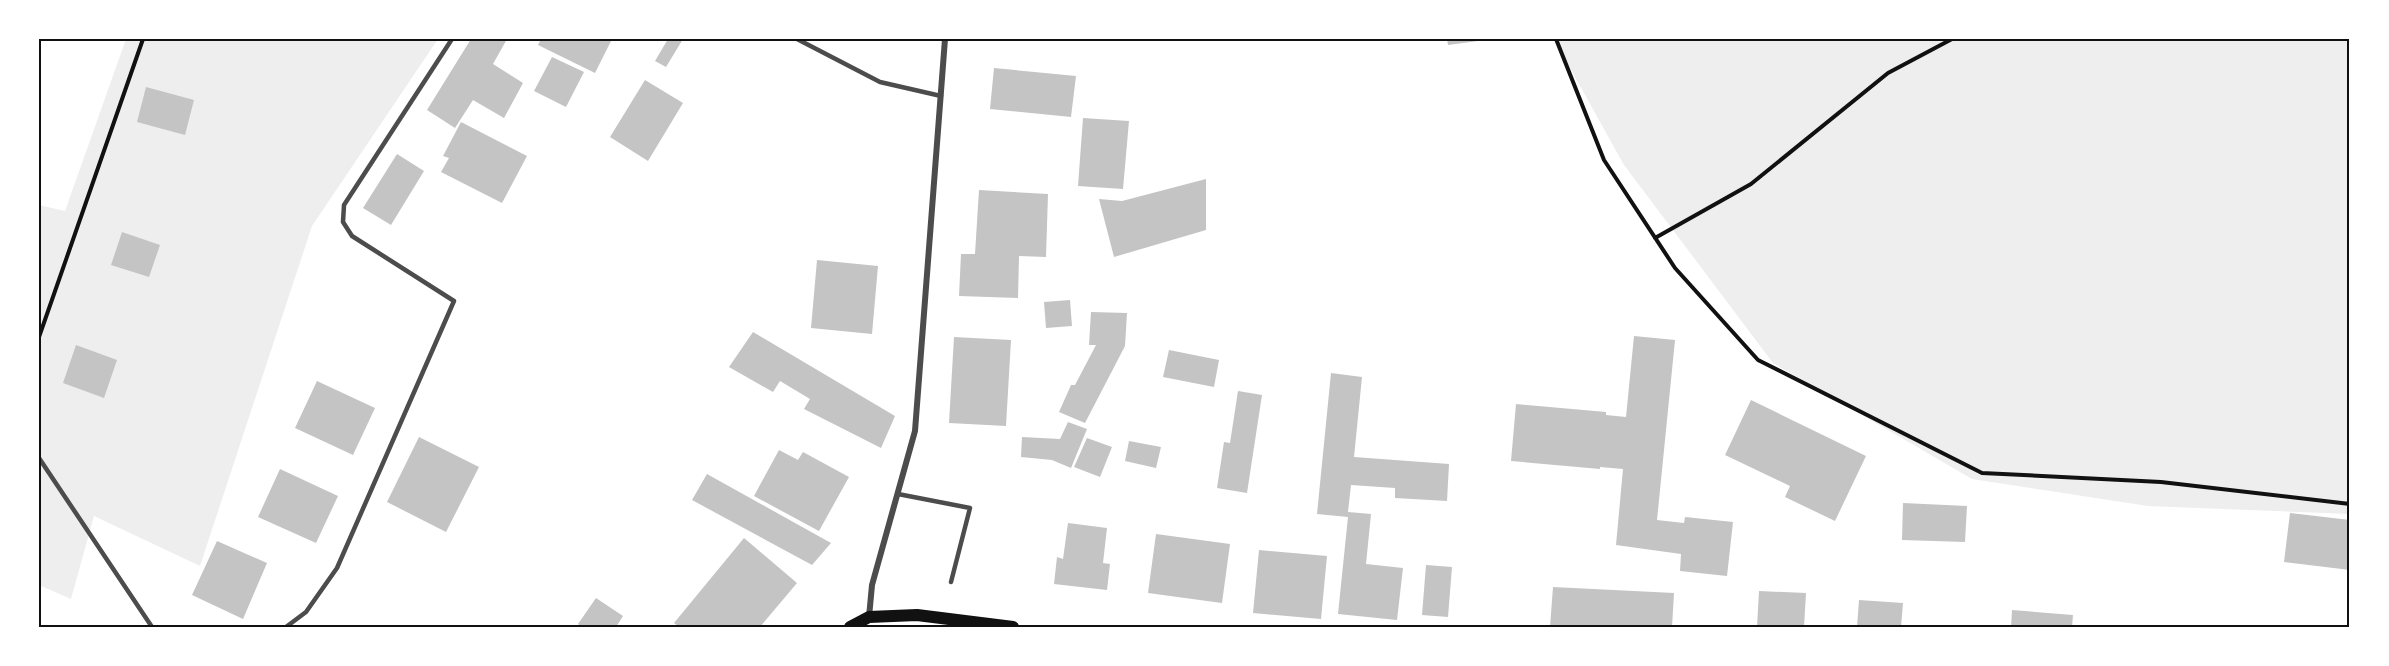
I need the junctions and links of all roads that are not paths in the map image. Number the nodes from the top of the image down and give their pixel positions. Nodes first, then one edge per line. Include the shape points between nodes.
1 (452, 39) edge
2 (797, 39) edge
3 (945, 39) edge
4 (940, 96) junction
5 (39, 458) edge
6 (898, 494) junction
7 (951, 582) dead end
8 (869, 617) junction
9 (152, 627) edge
10 (286, 627) edge
11 (850, 627) edge
12 (1013, 627) edge

1 - 10 lane via 344,205 343,222 352,236 454,301 337,568 306,612
2 - 4 lane via 880,82
3 - 4 street
4 - 6 street via 915,431
5 - 9 lane
6 - 7 lane via 970,508
6 - 8 street via 872,585
8 - 11 main road
8 - 12 main road via 917,615

